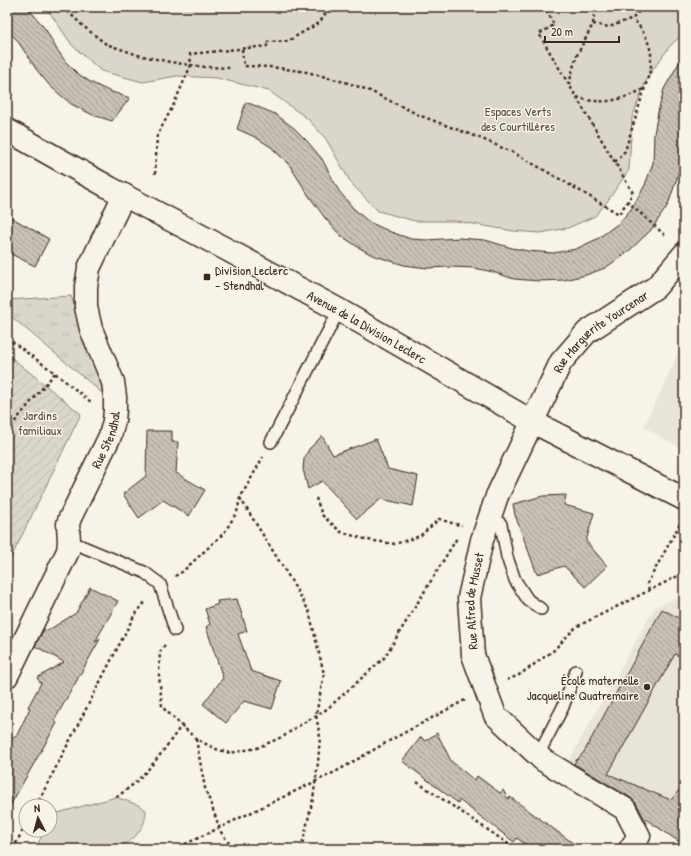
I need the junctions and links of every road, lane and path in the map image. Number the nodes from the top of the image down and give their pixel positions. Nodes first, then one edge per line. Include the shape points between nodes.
1 (63, 7) edge
2 (330, 7) edge
3 (545, 7) edge
4 (595, 7) edge
5 (642, 7) edge
6 (633, 18) junction
7 (592, 24) junction
8 (242, 49) junction
9 (191, 65) junction
10 (232, 68) dead end
11 (569, 85) junction
12 (644, 90) junction
13 (577, 97) junction
14 (7, 130) edge
15 (615, 162) junction
16 (155, 174) dead end
17 (124, 195) junction
18 (627, 201) junction
19 (667, 237) dead end
20 (684, 254) edge
21 (338, 310) junction
22 (7, 338) edge
23 (55, 373) junction
24 (114, 422) junction
25 (533, 422) junction
26 (7, 431) edge
27 (271, 442) joint
28 (240, 498) junction
29 (316, 498) dead end
30 (684, 499) edge
31 (684, 520) edge
32 (488, 523) junction
33 (69, 541) junction
34 (684, 573) edge
35 (160, 584) junction
36 (649, 590) junction
37 (541, 609) dead end
38 (175, 630) joint
39 (576, 671) dead end
40 (7, 676) edge
41 (486, 689) junction
42 (316, 715) junction
43 (182, 725) junction
44 (196, 739) junction
45 (538, 755) junction
46 (316, 781) junction
47 (417, 782) dead end
48 (116, 797) dead end
49 (40, 798) edge
50 (220, 828) junction
51 (19, 838) edge
52 (635, 843) edge
53 (13, 849) edge
54 (174, 849) edge
55 (233, 849) edge
56 (301, 849) edge
57 (516, 849) edge

1 - 9 path via 106,44 138,55
2 - 8 path via 319,23 288,41 266,42 267,46
3 - 11 path via 554,25 539,34
4 - 7 path
5 - 6 path
6 - 7 path via 609,27
6 - 12 path via 647,39 651,52 651,68
7 - 11 path via 577,55
8 - 9 path via 190,54
8 - 18 path via 244,66 307,72 348,82 421,116 514,153 619,214
9 - 10 path
9 - 16 path via 157,136
11 - 13 path
12 - 13 path via 613,101
12 - 15 path via 625,151
13 - 15 path
14 - 17 street, Avenue de la Division Leclerc
15 - 18 path via 633,193
17 - 21 street, Avenue de la Division Leclerc
17 - 24 street, Rue Stendhal via 89,268 86,287 86,307 91,329 113,382
18 - 19 path
20 - 25 street, Rue Marguerite Yourcenar via 656,287 587,332 560,362
21 - 25 street, Avenue de la Division Leclerc
21 - 27 lane
22 - 23 path
23 - 24 path
23 - 26 path
24 - 33 street, Rue Stendhal via 110,436 70,518
25 - 30 street, Avenue de la Division Leclerc
25 - 32 street, Rue Alfred de Musset via 497,496
27 - 28 path
28 - 35 path via 237,512 224,533 182,572
28 - 42 path via 308,611 324,674
29 - 32 path via 322,515 341,532 395,544 420,536 439,519 455,524
31 - 36 path via 682,519 647,584
32 - 37 lane via 501,524 507,557 515,580 528,600
32 - 41 street, Rue Alfred de Musset via 469,598 473,655
32 - 42 path via 458,536 384,658 327,709
33 - 35 lane via 144,572
33 - 40 street, Rue Stendhal via 68,551
34 - 36 path
35 - 38 lane
35 - 49 path via 134,616
36 - 41 path via 576,627 553,651 519,675
38 - 43 path via 160,652 159,674 162,707
39 - 45 lane via 563,707
41 - 45 street, Rue Alfred de Musset via 495,715
41 - 46 path
42 - 44 path via 284,736 257,748 230,753
42 - 46 path via 320,737
43 - 44 path
43 - 48 path via 147,771
44 - 50 path via 205,788
45 - 52 street, Rue Alfred de Musset via 625,809
46 - 50 path
46 - 56 path
47 - 57 path
50 - 54 path
50 - 55 path
51 - 53 path

